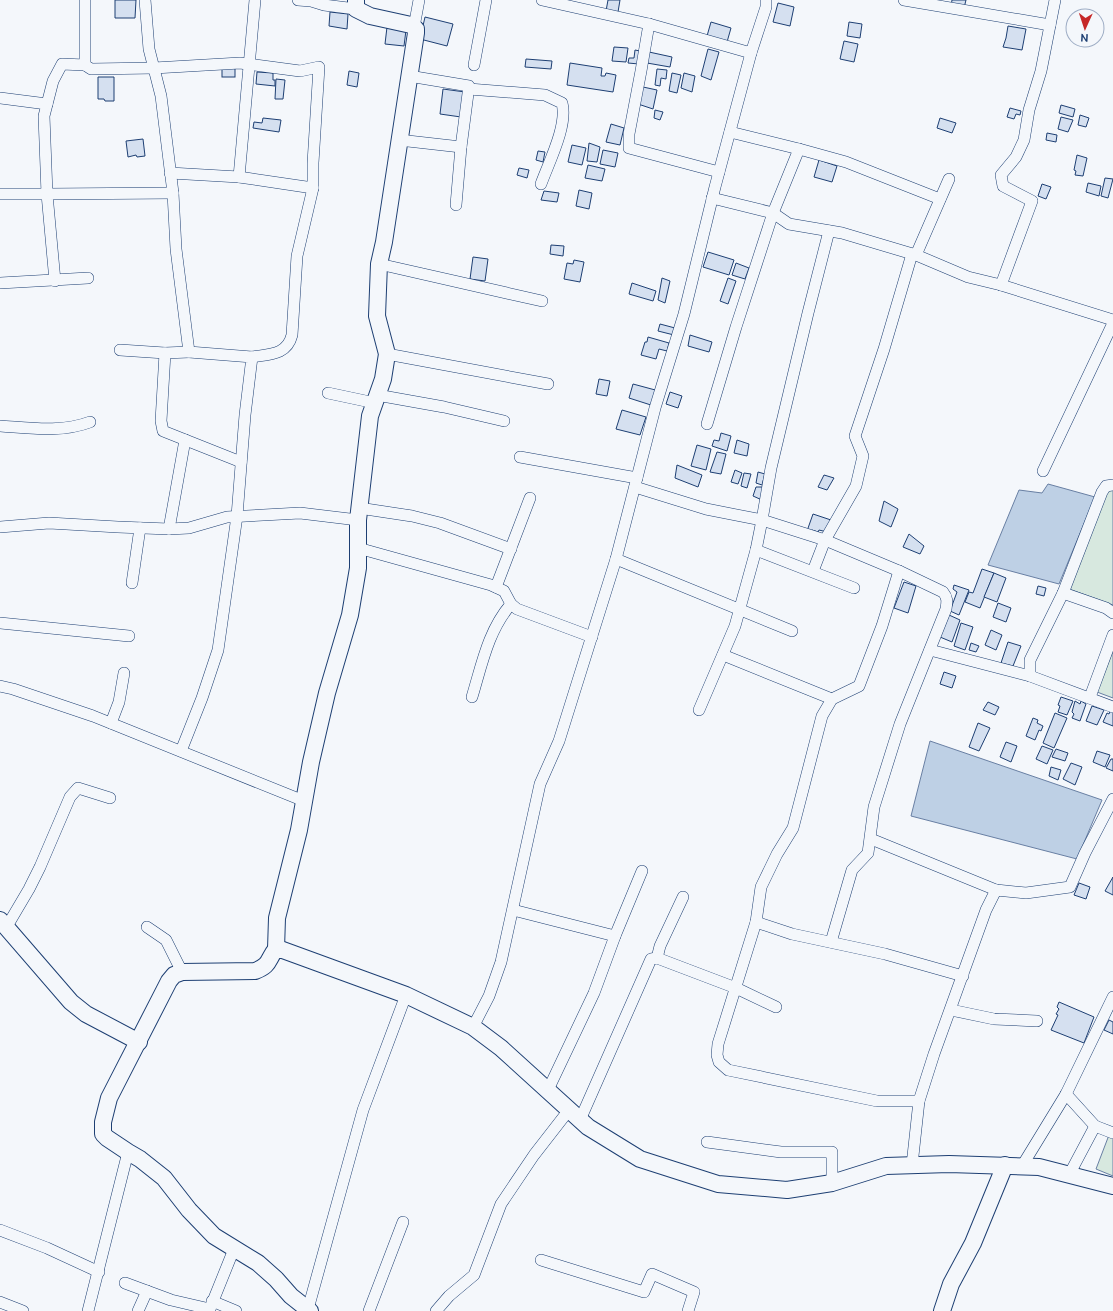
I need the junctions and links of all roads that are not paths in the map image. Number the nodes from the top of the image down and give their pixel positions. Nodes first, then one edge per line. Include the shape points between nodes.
1 (85, 0) edge
2 (145, 0) edge
3 (255, 0) edge
4 (298, 0) edge
5 (419, 0) edge
6 (486, 0) edge
7 (542, 0) edge
8 (766, 0) edge
9 (904, 0) edge
10 (1055, 0) edge
11 (356, 4) edge
12 (648, 24) junction
13 (1050, 25) junction
14 (414, 27) junction
15 (751, 53) junction
16 (250, 64) junction
17 (85, 65) junction
18 (474, 65) dead end
19 (154, 68) junction
20 (409, 76) junction
21 (469, 89) junction
22 (0, 98) edge
23 (47, 104) junction
24 (730, 132) junction
25 (399, 140) junction
26 (461, 147) junction
27 (800, 149) junction
28 (719, 172) junction
29 (170, 173) junction
30 (239, 177) junction
31 (948, 179) dead end
32 (541, 184) dead end
33 (313, 188) junction
34 (172, 193) junction
35 (0, 194) edge
36 (47, 194) junction
37 (712, 198) junction
38 (940, 199) junction
39 (456, 205) dead end
40 (773, 213) junction
41 (829, 231) junction
42 (914, 255) junction
43 (379, 264) junction
44 (88, 278) dead end
45 (55, 281) junction
46 (0, 284) edge
47 (1001, 285) junction
48 (542, 301) dead end
49 (1113, 320) edge
50 (1113, 323) edge
51 (120, 350) dead end
52 (189, 352) junction
53 (165, 353) junction
54 (387, 354) junction
55 (252, 357) junction
56 (548, 384) dead end
57 (328, 393) dead end
58 (376, 399) junction
59 (504, 421) dead end
60 (90, 422) dead end
61 (707, 424) dead end
62 (0, 426) edge
63 (185, 440) junction
64 (520, 457) dead end
65 (242, 462) junction
66 (1044, 472) dead end
67 (636, 482) junction
68 (1113, 485) edge
69 (530, 498) dead end
70 (358, 514) junction
71 (237, 516) junction
72 (762, 520) junction
73 (0, 527) edge
74 (140, 528) junction
75 (169, 529) junction
76 (825, 540) junction
77 (358, 548) junction
78 (511, 549) junction
79 (756, 550) junction
80 (616, 559) junction
81 (813, 571) junction
82 (899, 571) junction
83 (132, 583) dead end
84 (496, 587) junction
85 (854, 588) dead end
86 (1063, 593) junction
87 (511, 604) junction
88 (739, 610) junction
89 (1113, 613) edge
90 (0, 623) edge
91 (792, 631) dead end
92 (1113, 635) edge
93 (129, 636) dead end
94 (592, 637) junction
95 (930, 650) junction
96 (723, 654) junction
97 (124, 673) dead end
98 (1030, 676) junction
99 (0, 686) edge
100 (1090, 697) junction
101 (472, 698) dead end
102 (832, 699) junction
103 (1113, 707) edge
104 (699, 710) dead end
105 (111, 723) junction
106 (181, 751) junction
107 (110, 798) dead end
108 (1113, 799) edge
109 (304, 802) junction
110 (871, 839) junction
111 (642, 871) dead end
112 (996, 890) junction
113 (683, 897) dead end
114 (513, 910) junction
115 (756, 922) junction
116 (3, 924) edge
117 (147, 927) dead end
118 (615, 936) junction
119 (831, 942) junction
120 (276, 949) junction
121 (657, 958) junction
122 (182, 972) junction
123 (963, 976) junction
124 (736, 988) junction
125 (406, 995) junction
126 (1113, 998) edge
127 (776, 1007) dead end
128 (951, 1010) junction
129 (1037, 1021) dead end
130 (472, 1027) junction
131 (138, 1042) junction
132 (548, 1090) junction
133 (1066, 1094) junction
134 (919, 1101) junction
135 (575, 1115) junction
136 (1094, 1126) junction
137 (1113, 1133) edge
138 (707, 1142) dead end
139 (128, 1152) junction
140 (912, 1165) junction
141 (1005, 1166) junction
142 (1022, 1166) junction
143 (1069, 1175) junction
144 (832, 1183) junction
145 (1113, 1186) edge
146 (403, 1222) dead end
147 (0, 1230) edge
148 (234, 1249) junction
149 (540, 1260) dead end
150 (99, 1272) junction
151 (125, 1283) dead end
152 (146, 1292) junction
153 (0, 1302) edge
154 (210, 1307) edge
155 (309, 1310) edge
156 (23, 1311) edge
157 (88, 1311) edge
158 (138, 1311) edge
159 (236, 1311) edge
160 (369, 1311) edge
161 (436, 1311) edge
162 (688, 1311) edge
163 (942, 1311) edge

1 - 17 street
2 - 19 street via 149,49
3 - 16 street
4 - 11 street via 324,5
5 - 14 street
6 - 18 street
7 - 12 street
8 - 15 street
9 - 13 street
10 - 13 street
11 - 14 street via 370,16
12 - 15 street
12 - 28 street via 642,71 629,134 629,148
13 - 47 street via 1042,71 1028,110 1024,140 1016,157 1001,175 1002,186 1032,201
14 - 20 street via 416,33
15 - 24 street
16 - 19 street
16 - 30 street
16 - 33 street via 300,71 319,67
17 - 19 street via 91,69
17 - 23 street via 62,64 53,81
19 - 29 street via 161,96
20 - 21 street via 469,86
20 - 25 street
21 - 26 street
21 - 32 street via 545,95 562,103 562,127
22 - 23 street
23 - 36 street via 44,116
24 - 27 street
24 - 28 street
25 - 26 street
25 - 43 street
26 - 39 street
27 - 38 street via 846,162
27 - 40 street
28 - 37 street
29 - 30 street
29 - 34 street
30 - 33 street
31 - 38 street
33 - 55 street via 297,256 290,343 278,352
34 - 36 street
34 - 52 street
35 - 36 street
36 - 45 street
37 - 40 street
37 - 67 street via 684,314 655,408
38 - 42 street
40 - 41 street via 789,224
40 - 61 street
41 - 42 street
41 - 72 street via 771,468
42 - 47 street via 968,277
42 - 76 street via 854,436 863,456 856,486
43 - 48 street
43 - 54 street via 377,316
44 - 45 street
45 - 46 street
47 - 49 street
50 - 66 street
51 - 53 street
52 - 53 street
52 - 55 street
53 - 63 street via 160,422 164,431
54 - 56 street
54 - 58 street via 383,379
55 - 65 street
57 - 58 street
58 - 59 street via 444,408
58 - 70 street via 370,416
60 - 62 street via 64,429
63 - 65 street
63 - 75 street
64 - 67 street
65 - 71 street
67 - 72 street via 706,509
67 - 80 street
68 - 86 street via 1106,486 1102,492
69 - 78 street
70 - 71 street
70 - 77 street
70 - 78 street via 412,516 440,523
71 - 75 street via 189,528
71 - 106 street via 218,650
72 - 76 street
72 - 79 street
73 - 74 street via 49,523
74 - 75 street
74 - 83 street
76 - 81 street
76 - 82 street
77 - 84 street
77 - 109 street via 358,568 350,615 327,693
78 - 84 street
79 - 81 street
79 - 88 street
80 - 88 street
80 - 94 street
81 - 85 street
82 - 95 street via 943,592 947,597 946,609
82 - 102 street via 882,626 859,686
84 - 87 street via 504,591
86 - 89 street via 1106,608
86 - 98 street via 1030,660
87 - 94 street via 517,609
87 - 101 street via 492,633
88 - 91 street
88 - 96 street
90 - 93 street
92 - 100 street
94 - 114 street via 559,741 540,784
95 - 98 street
95 - 110 street via 900,724 874,807
96 - 102 street
96 - 104 street
97 - 105 street via 119,702
98 - 100 street
99 - 105 street
100 - 103 street
102 - 115 street via 822,716 793,828 761,887
105 - 106 street
106 - 109 street
107 - 116 street via 78,788 70,797 29,889
108 - 112 street via 1070,887 1026,893
109 - 120 street via 277,918
110 - 112 street
110 - 119 street via 868,853 852,870
111 - 118 street
112 - 123 street via 986,910
113 - 121 street
114 - 118 street
114 - 130 street via 501,962
115 - 119 street via 792,934
115 - 124 street
116 - 131 street via 71,1002 86,1014
117 - 122 street via 166,940
118 - 132 street via 594,993
119 - 123 street
120 - 122 street via 268,963 255,971
120 - 125 street
121 - 124 street
121 - 135 street via 651,959
122 - 131 street via 174,975 169,981
123 - 128 street
124 - 127 street
124 - 134 street via 717,1054 719,1062 728,1070 877,1101
125 - 130 street
125 - 155 street via 363,1110
126 - 133 street
128 - 129 street via 994,1019
128 - 134 street
130 - 132 street via 501,1048
131 - 139 street via 109,1098 103,1122 107,1138
132 - 135 street
133 - 136 street
133 - 142 street
134 - 140 street
135 - 144 street via 588,1127 640,1159 718,1184 787,1190
135 - 161 street via 534,1155 501,1204 474,1275
136 - 137 street
136 - 143 street
138 - 144 street via 781,1152 832,1152
139 - 148 street via 164,1178 214,1236
139 - 150 street
140 - 141 street
140 - 144 street via 886,1166
141 - 142 street
141 - 163 street via 973,1243 950,1284
142 - 143 street via 1039,1167
143 - 145 street
146 - 160 street
147 - 150 street
148 - 154 street
148 - 155 street via 258,1263
149 - 162 street via 644,1292 652,1274 694,1292
150 - 157 street
151 - 152 street
152 - 154 street via 171,1300
152 - 158 street
153 - 156 street
154 - 159 street

